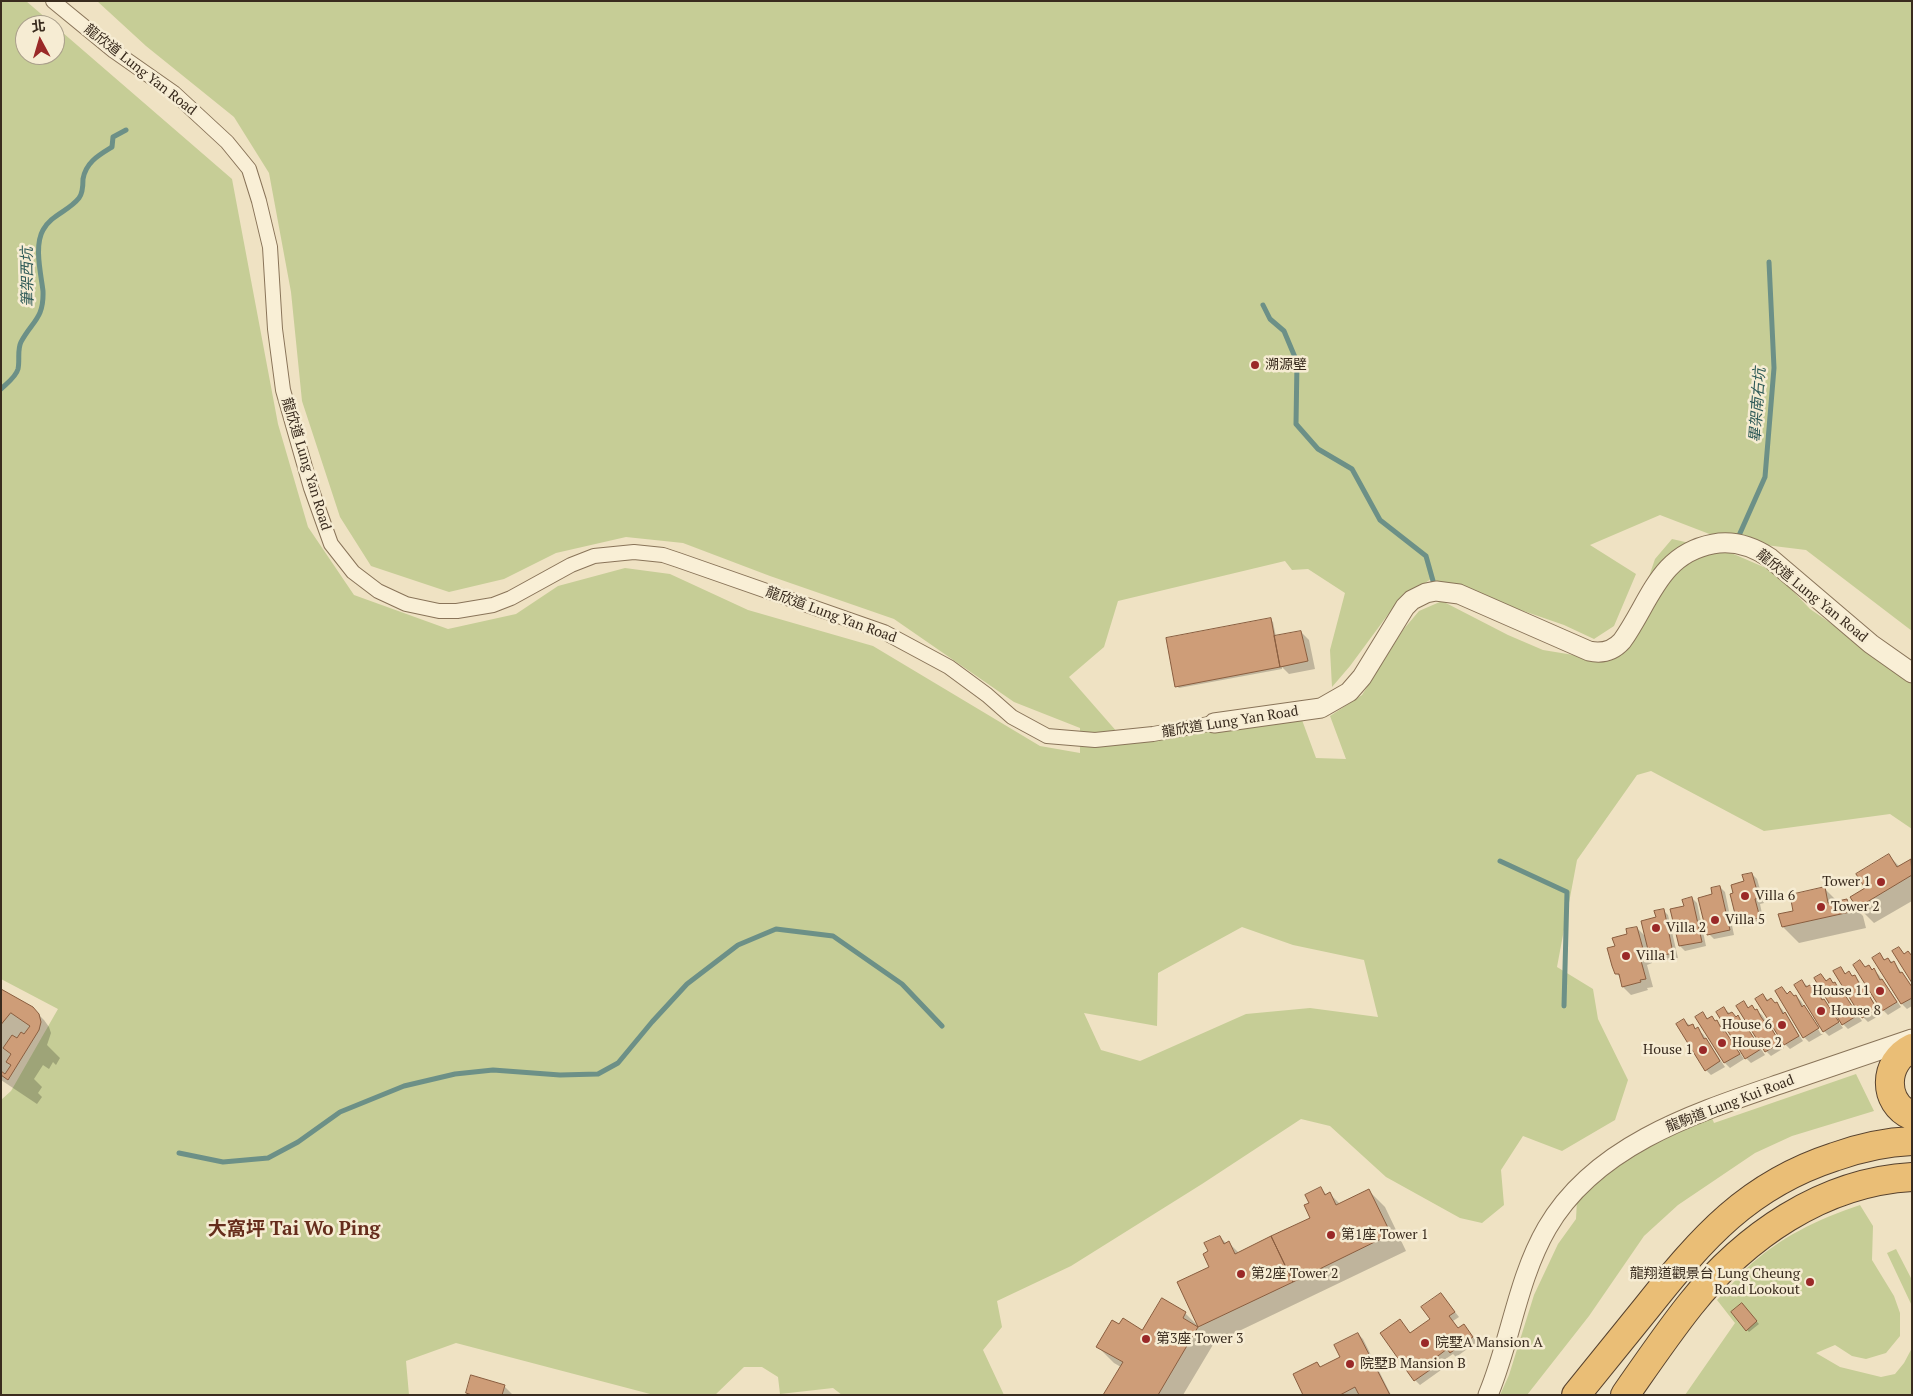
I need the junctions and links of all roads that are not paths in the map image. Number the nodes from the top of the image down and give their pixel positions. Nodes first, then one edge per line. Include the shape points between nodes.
1 (53, 1) edge
2 (1912, 673) edge
3 (1214, 723) joint
4 (1912, 1039) edge
5 (1912, 1048) edge
6 (1912, 1116) edge
7 (1912, 1141) edge
8 (1912, 1177) edge
9 (1488, 1395) edge
10 (1576, 1395) edge
11 (1625, 1395) edge

1 - 3 street, 龍欣道 Lung Yan Road via 114,51 174,93 228,142 249,169 260,200 270,247 283,390 311,488 331,544 353,572 378,591 420,608 475,609 510,598 594,556 619,552 649,553 678,560 884,632 949,667 1012,717 1047,736 1095,740
2 - 3 street, 龍欣道 Lung Yan Road via 1871,644 1770,558 1751,546 1721,542 1700,547 1672,563 1622,641 1608,651 1589,651 1460,594 1436,590 1418,596 1405,607 1362,677 1349,692 1332,703 1321,708
4 - 9 street, 龍駒道 Lung Kui Road via 1695,1114 1647,1138 1600,1168 1573,1193 1547,1228 1526,1274
5 - 6 highway via 1901,1055 1890,1075 1896,1105
7 - 10 highway via 1869,1147 1823,1160 1780,1180 1747,1201 1687,1258
8 - 11 highway via 1870,1183 1839,1192 1809,1205 1760,1235 1690,1304

